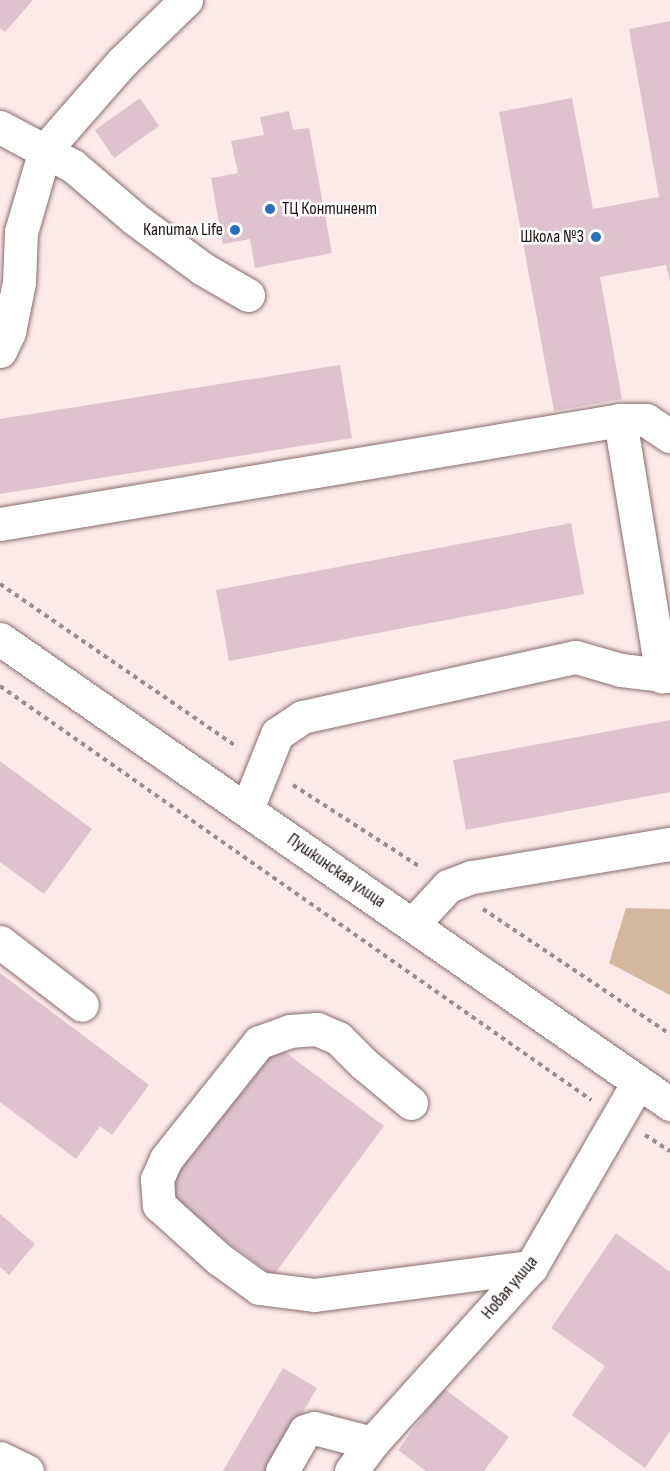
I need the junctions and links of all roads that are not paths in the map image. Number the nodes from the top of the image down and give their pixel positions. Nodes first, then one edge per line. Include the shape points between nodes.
1 (186, 0) edge
2 (0, 127) edge
3 (45, 150) junction
4 (248, 295) dead end
5 (0, 351) edge
6 (620, 420) junction
7 (670, 435) edge
8 (0, 524) edge
9 (0, 639) edge
10 (666, 677) edge
11 (247, 809) junction
12 (670, 844) edge
13 (413, 924) junction
14 (0, 942) edge
15 (82, 1005) dead end
16 (637, 1084) junction
17 (411, 1104) dead end
18 (670, 1104) edge
19 (531, 1267) junction
20 (372, 1443) junction
21 (0, 1458) edge
22 (27, 1471) edge
23 (282, 1471) edge
24 (351, 1471) edge

1 - 3 main road via 123,61
2 - 3 main road
3 - 4 main road via 73,166 135,219 203,269
3 - 5 main road via 21,232 19,282 9,332
6 - 7 main road via 646,420
6 - 8 main road
6 - 10 main road
9 - 11 main road, Пушкинская улица
10 - 11 main road via 576,657 302,717 277,734
11 - 13 main road, Пушкинская улица
12 - 13 main road via 472,877 448,886
13 - 16 main road, Пушкинская улица
14 - 15 main road
16 - 18 main road, Пушкинская улица
16 - 19 main road, Новая улица
17 - 19 main road via 338,1038 317,1029 290,1031 259,1042 166,1159 157,1179 159,1206 259,1288 314,1295
19 - 20 main road, Новая улица
20 - 23 main road via 314,1428 305,1431
20 - 24 main road, Новая улица
21 - 22 main road

